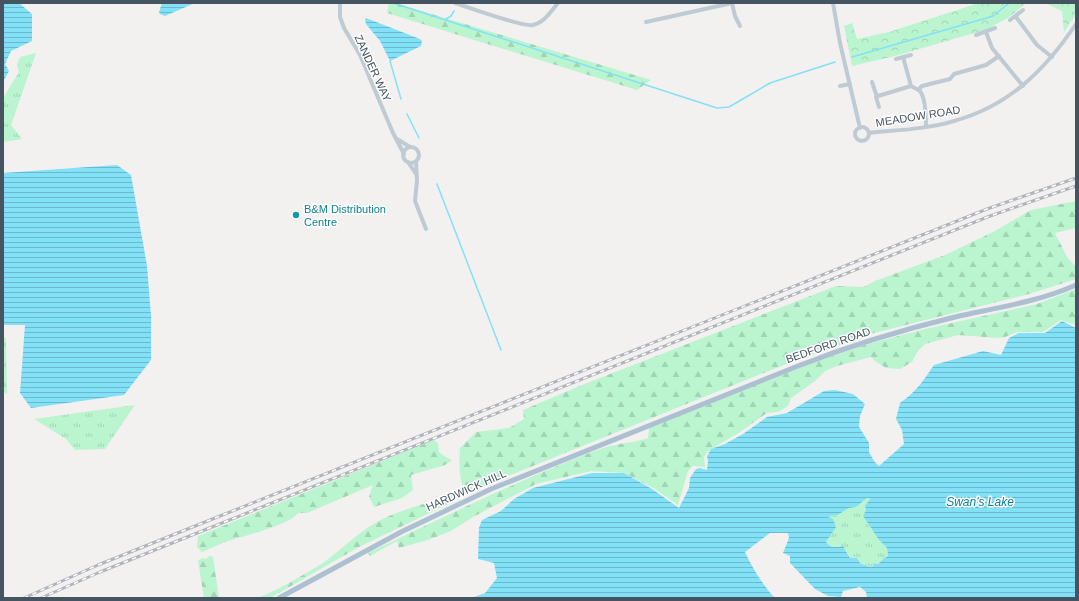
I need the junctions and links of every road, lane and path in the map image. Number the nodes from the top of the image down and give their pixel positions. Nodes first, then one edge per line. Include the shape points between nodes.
1 (340, 3) edge
2 (455, 3) edge
3 (558, 3) edge
4 (732, 3) edge
5 (833, 3) edge
6 (1023, 10) dead end
7 (1016, 17) junction
8 (1010, 20) dead end
9 (646, 22) dead end
10 (1076, 24) edge
11 (740, 26) dead end
12 (995, 28) dead end
13 (986, 32) junction
14 (976, 35) dead end
15 (911, 55) dead end
16 (999, 56) junction
17 (903, 57) junction
18 (1052, 57) junction
19 (896, 59) dead end
20 (872, 82) dead end
21 (850, 84) junction
22 (840, 86) dead end
23 (911, 86) junction
24 (1023, 86) junction
25 (918, 90) junction
26 (878, 96) junction
27 (879, 107) dead end
28 (926, 126) junction
29 (860, 128) junction
30 (869, 133) junction
31 (397, 139) junction
32 (410, 147) junction
33 (404, 154) junction
34 (408, 162) junction
35 (416, 162) junction
36 (417, 175) junction
37 (426, 229) dead end
38 (1076, 285) edge
39 (594, 447) joint
40 (279, 598) edge

1 - 31 street, ZANDER WAY via 340,17 344,28 360,55 392,133
2 - 3 street via 531,26 542,21
4 - 9 street
4 - 11 street
5 - 21 street, MEADOW ROAD
6 - 7 street
7 - 8 street
7 - 18 street via 1037,45
10 - 18 street, MEADOW ROAD
12 - 13 street
13 - 14 street
13 - 16 street via 992,48
15 - 17 street
16 - 24 street
16 - 25 street via 986,65 954,74 950,79 922,86
17 - 19 street
17 - 23 street
18 - 24 street, MEADOW ROAD
20 - 26 street
21 - 22 street
21 - 29 street, MEADOW ROAD
23 - 25 street
23 - 26 street
24 - 28 street, MEADOW ROAD via 1003,101 988,108 954,122
25 - 28 street via 926,114
26 - 27 street via 876,97
28 - 30 street, MEADOW ROAD
29 - 30 street via 865,128
29 - 30 street via 855,134 858,140 866,140
31 - 32 street, ZANDER WAY
31 - 33 street, ZANDER WAY
32 - 33 street
32 - 35 street via 416,148 419,152
33 - 34 street
34 - 35 street
34 - 36 street
35 - 36 street
36 - 37 street via 415,201
38 - 39 main road, BEDFORD ROAD via 1027,301 929,324 843,349
39 - 40 main road, HARDWICK HILL via 445,510

